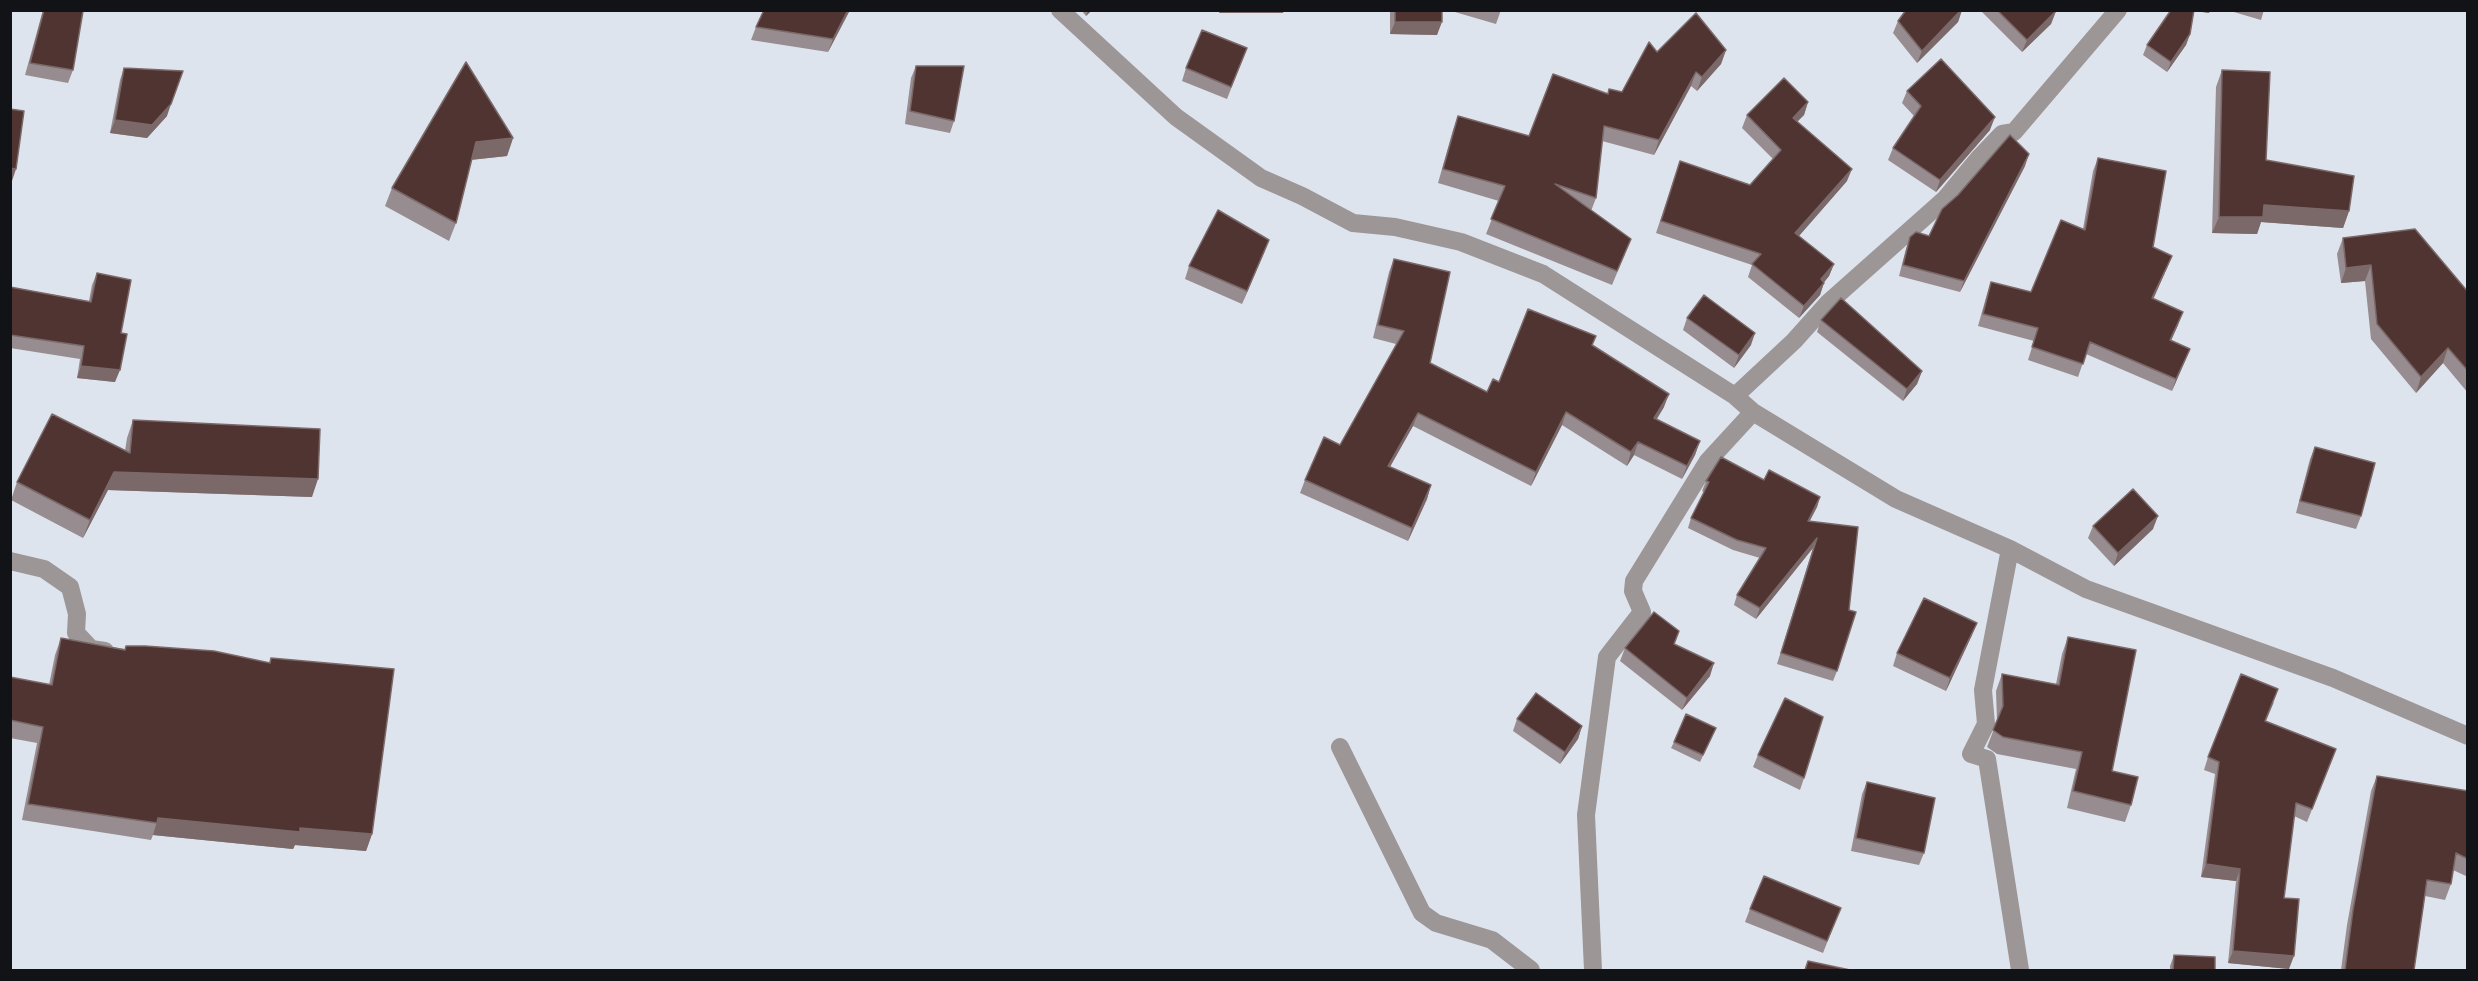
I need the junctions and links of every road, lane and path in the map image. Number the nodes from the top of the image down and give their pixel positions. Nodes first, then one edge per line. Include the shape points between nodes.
1 (1060, 10) edge
2 (2118, 10) edge
3 (1735, 396) junction
4 (1753, 412) junction
5 (2010, 549) junction
6 (10, 561) edge
7 (123, 651) edge
8 (2468, 736) edge
9 (1340, 747) dead end
10 (1531, 970) edge
11 (1593, 970) edge
12 (2020, 970) edge

1 - 3 street via 1176,117 1261,178 1353,223 1395,227 1461,242 1543,274
2 - 3 street via 2014,132 2002,134 1945,199 1828,303
3 - 4 street
4 - 5 street via 1896,499
4 - 11 street via 1708,461 1634,580 1633,591 1642,612 1607,657 1586,815
5 - 8 street via 2086,589 2333,678
5 - 12 street via 1983,690 1986,724 1971,754 1987,759
6 - 7 street via 44,569 70,587 77,614 76,633 91,649
9 - 10 street via 1422,913 1436,923 1492,940

